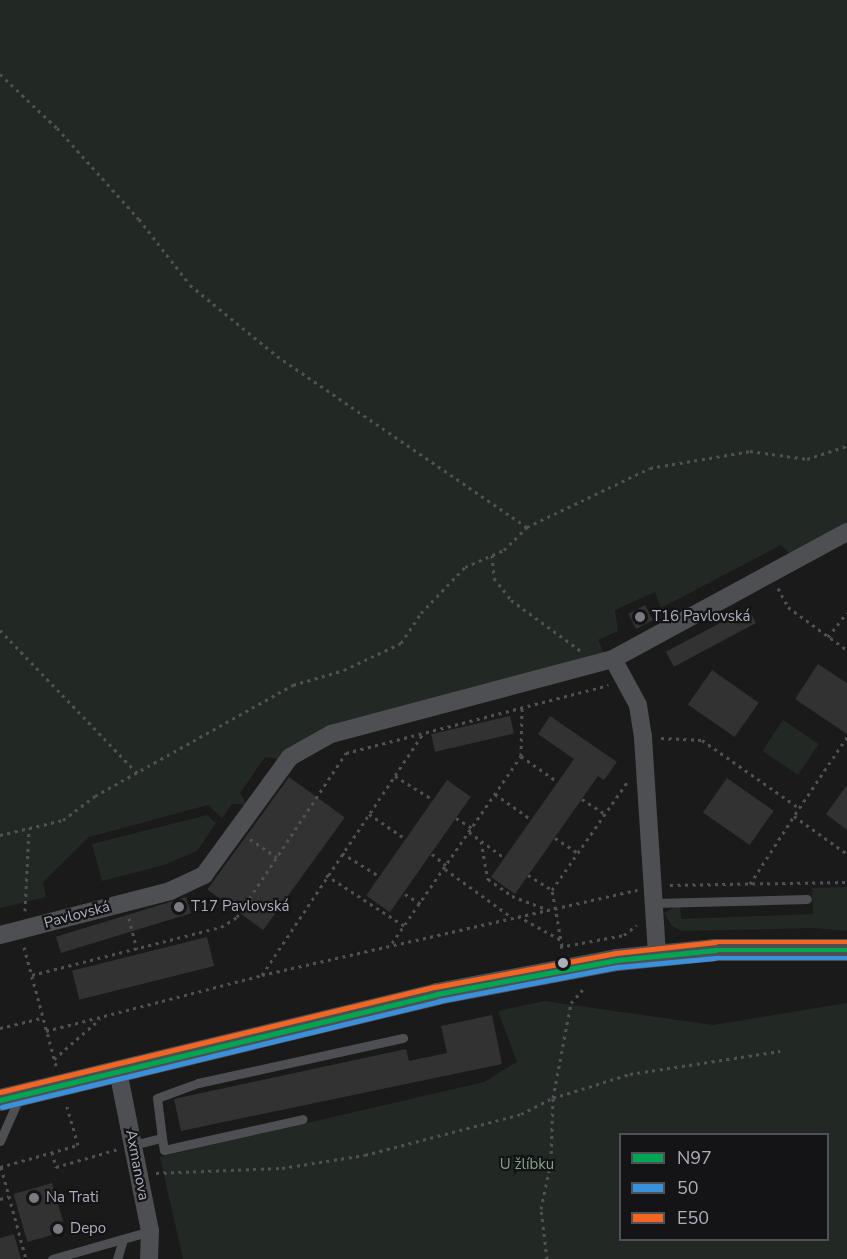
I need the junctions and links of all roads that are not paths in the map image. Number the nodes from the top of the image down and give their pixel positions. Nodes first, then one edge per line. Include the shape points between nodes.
1 (847, 532) edge
2 (605, 661) junction
3 (655, 894) junction
4 (807, 899) dead end
5 (0, 935) edge
6 (847, 950) edge
7 (657, 954) junction
8 (403, 1038) dead end
9 (118, 1071) junction
10 (10, 1098) edge
11 (303, 1119) dead end
12 (162, 1138) junction
13 (0, 1141) edge
14 (133, 1145) junction
15 (150, 1231) junction
16 (123, 1239) junction
17 (52, 1259) edge
18 (117, 1259) edge
19 (149, 1259) edge

1 - 2 street, Pavlovská
2 - 3 street via 625,680 638,705
2 - 5 street, Pavlovská via 331,734 290,757 204,875 170,891
3 - 4 lane
3 - 7 street
6 - 7 street
7 - 9 street via 437,994
8 - 12 lane via 198,1083 157,1098
9 - 10 street
9 - 14 street, Axmanova
10 - 13 lane
11 - 12 lane via 164,1150
12 - 14 lane
14 - 15 street, Axmanova
15 - 16 lane
15 - 19 street, Axmanova
16 - 17 lane
16 - 18 lane

